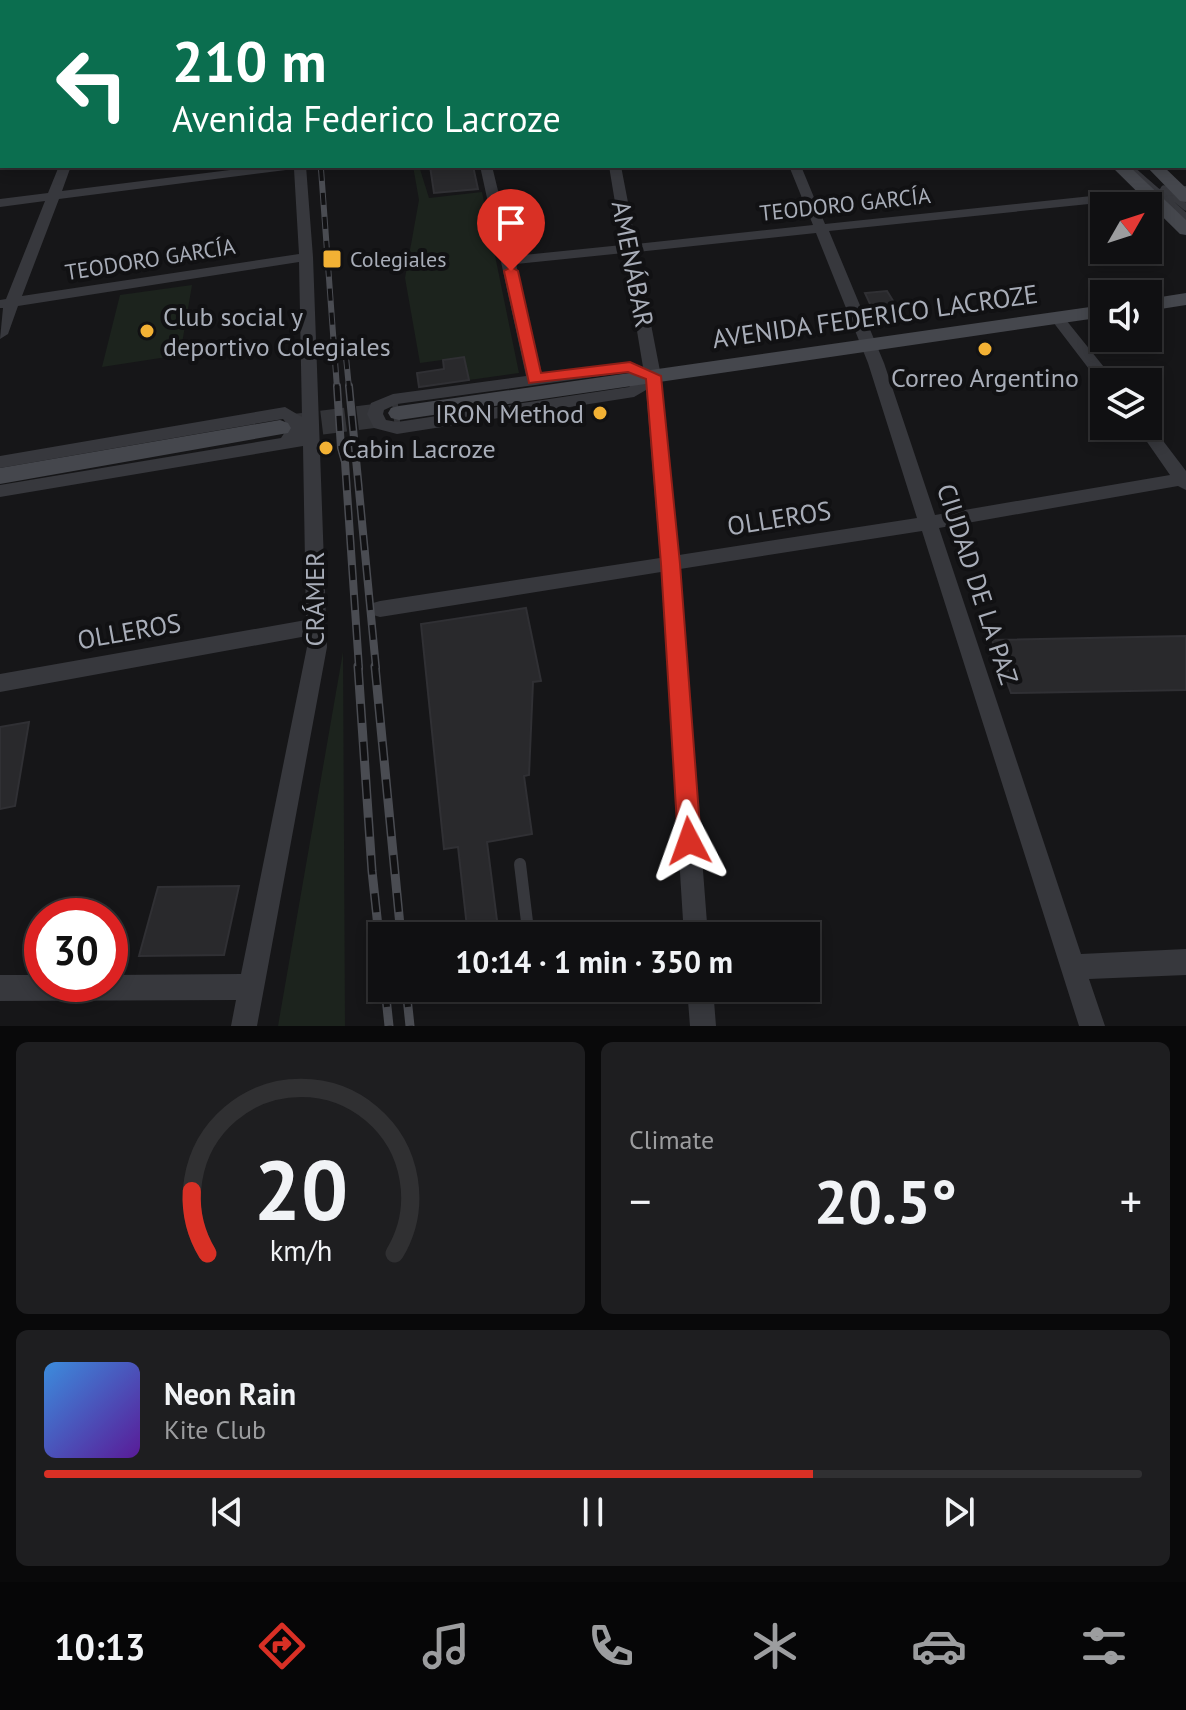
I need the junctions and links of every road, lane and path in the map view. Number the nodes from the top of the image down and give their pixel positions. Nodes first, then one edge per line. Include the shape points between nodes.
1 (64, 168) edge
2 (277, 168) edge
3 (300, 168) edge
4 (486, 168) edge
5 (615, 168) edge
6 (796, 168) edge
7 (1123, 168) edge
8 (1131, 168) edge
9 (1139, 168) edge
10 (1155, 168) edge
11 (55, 195) junction
12 (1172, 196) edge
13 (0, 203) edge
14 (1186, 217) edge
15 (821, 229) junction
16 (1186, 230) edge
17 (630, 249) junction
18 (306, 257) junction
19 (509, 261) junction
20 (1186, 299) edge
21 (7, 302) edge
22 (1162, 303) edge
23 (1090, 313) edge
24 (1057, 318) junction
25 (0, 334) edge
26 (869, 344) junction
27 (1097, 368) edge
28 (653, 376) junction
29 (535, 379) junction
30 (399, 413) tunnel mouth
31 (284, 434) junction
32 (1155, 440) edge
33 (310, 443) junction
34 (0, 462) edge
35 (0, 476) edge
36 (1185, 480) edge
37 (0, 491) edge
38 (928, 523) junction
39 (670, 564) junction
40 (380, 609) dead end
41 (316, 626) junction
42 (0, 683) edge
43 (520, 864) dead end
44 (527, 922) edge
45 (695, 922) edge
46 (1186, 962) edge
47 (1074, 967) junction
48 (252, 987) junction
49 (0, 988) edge
50 (701, 1002) edge
51 (244, 1026) edge
52 (703, 1026) edge
53 (1092, 1026) edge

1 - 11 street
2 - 11 street
3 - 18 street, CRÁMER
4 - 19 street
5 - 17 street, AMENÁBAR
6 - 15 street, CIUDAD DE LA PAZ
7 - 12 main road
8 - 12 lane
9 - 12 lane
10 - 12 main road
11 - 13 street
11 - 21 street
12 - 14 lane
12 - 15 street, TEODORO GARCÍA
12 - 16 main road
15 - 17 street, TEODORO GARCÍA
15 - 26 street, CIUDAD DE LA PAZ
17 - 19 street, TEODORO GARCÍA
17 - 28 street, AMENÁBAR
18 - 21 street, TEODORO GARCÍA
18 - 33 street, CRÁMER
19 - 29 street
20 - 22 main road
21 - 25 street
23 - 24 main road, AVENIDA FEDERICO LACROZE
24 - 26 main road, AVENIDA FEDERICO LACROZE
24 - 27 street
26 - 28 main road, AVENIDA FEDERICO LACROZE
26 - 38 street, CIUDAD DE LA PAZ
28 - 29 street, AVENIDA FEDERICO LACROZE via 630,367
28 - 29 street, AVENIDA FEDERICO LACROZE via 634,392 397,428 380,424 375,414 377,407 393,399
28 - 30 main road, AVENIDA FEDERICO LACROZE
28 - 39 street, AMENÁBAR
31 - 33 street
31 - 34 street via 297,426 285,413
31 - 35 main road
31 - 37 street
32 - 36 street
33 - 41 street, CRÁMER
36 - 38 street, OLLEROS
38 - 39 street, OLLEROS
38 - 47 street, CIUDAD DE LA PAZ
39 - 40 street, OLLEROS
39 - 45 street, AMENÁBAR
41 - 42 street, OLLEROS
41 - 48 street, CRÁMER via 317,647
43 - 44 lane
46 - 47 street
47 - 53 street, CIUDAD DE LA PAZ
48 - 49 street
48 - 51 street, CRÁMER
50 - 52 street

